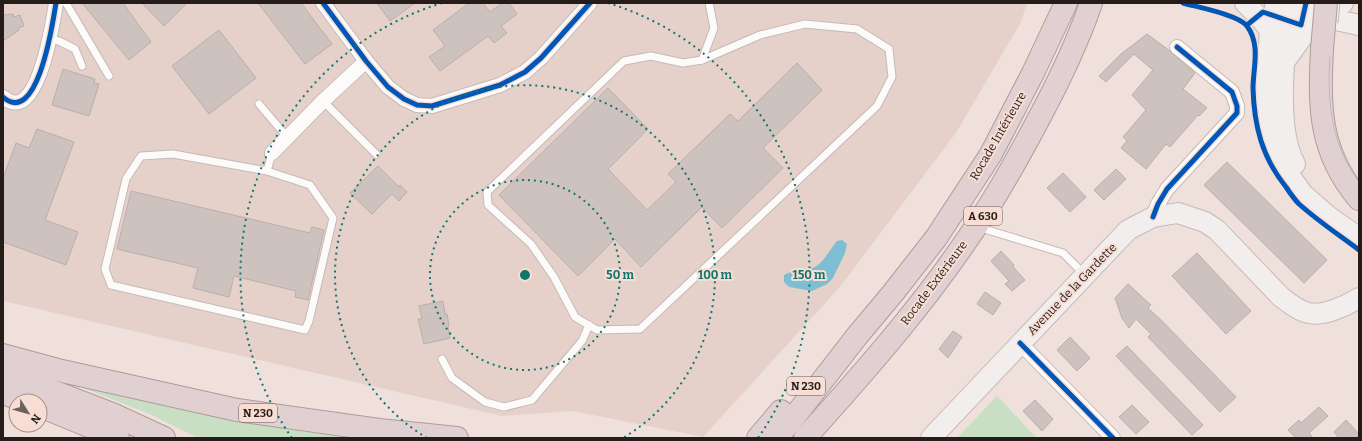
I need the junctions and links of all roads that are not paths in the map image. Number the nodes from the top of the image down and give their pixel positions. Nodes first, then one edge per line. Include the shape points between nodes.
1 (56, 3) edge
2 (66, 3) edge
3 (323, 3) edge
4 (1092, 3) edge
5 (1102, 3) edge
6 (1245, 3) edge
7 (1343, 3) edge
8 (1355, 3) edge
9 (710, 4) edge
10 (1284, 4) edge
11 (1359, 4) edge
12 (586, 5) edge
13 (1062, 9) edge
14 (1324, 10) edge
15 (1359, 25) edge
16 (1082, 30) junction
17 (1270, 30) junction
18 (49, 39) junction
19 (1177, 47) dead end
20 (702, 60) junction
21 (366, 61) junction
22 (1284, 63) junction
23 (82, 66) dead end
24 (109, 76) dead end
25 (3, 97) edge
26 (323, 100) junction
27 (259, 104) dead end
28 (287, 137) junction
29 (272, 153) joint
30 (376, 154) dead end
31 (267, 171) junction
32 (1359, 199) edge
33 (1153, 217) junction
34 (976, 226) junction
35 (1359, 228) edge
36 (1359, 238) edge
37 (1085, 275) junction
38 (1357, 298) edge
39 (588, 325) junction
40 (857, 336) junction
41 (1020, 343) junction
42 (3, 355) edge
43 (442, 359) dead end
44 (3, 372) edge
45 (48, 409) edge
46 (48, 424) edge
47 (82, 438) edge
48 (118, 438) edge
49 (164, 438) edge
50 (457, 438) edge
51 (758, 438) edge
52 (776, 438) edge
53 (805, 438) edge
54 (931, 438) edge
55 (1113, 438) edge

1 - 18 street
2 - 24 lane
3 - 21 street
4 - 16 highway, Rocade Extérieure / A 630
5 - 16 highway
6 - 17 main road
7 - 10 main road via 1331,9
8 - 11 main road
9 - 20 lane via 714,28
10 - 14 main road
10 - 17 main road
10 - 22 main road
12 - 21 street via 541,58 525,72 500,85 432,106 417,105 404,99 388,87
13 - 40 highway, Rocade Intérieure / A 630 via 1033,74 991,154 936,238
14 - 15 main road
14 - 22 main road
14 - 32 highway, bridge via 1320,86 1322,118 1327,141 1338,169
16 - 34 highway, Rocade Extérieure / A 630 via 1058,84 1017,161
17 - 36 main road via 1266,88 1269,124 1276,149 1285,169 1303,194
18 - 23 lane via 76,49
18 - 25 street via 43,66 25,99 16,102
19 - 33 street via 1232,92 1237,106 1236,113 1167,189
20 - 39 lane via 683,63 651,56 624,61 487,192 488,205 531,244 554,276 575,317
20 - 39 lane via 760,35 805,24 857,29 889,49 892,77 877,106 640,329 597,330
21 - 26 street
22 - 35 main road via 1283,120 1293,162 1310,187 1333,209
26 - 28 street
26 - 30 lane
27 - 28 lane
28 - 29 street
29 - 31 lane
31 - 31 lane via 310,184 333,218 309,321 304,330 111,285 105,269 122,194 126,179 141,156 173,154
33 - 37 main road, Avenue de la Gardette via 1128,230
33 - 38 main road, Avenue de la Gardette via 1178,213 1205,222 1216,230 1281,297 1307,313 1329,312
34 - 37 lane via 1063,253
34 - 53 highway, Rocade Extérieure / A 630 via 892,338
37 - 41 main road, Avenue de la Gardette
39 - 43 lane via 582,341 532,400 504,407 485,402 452,378
40 - 51 highway, N 230 via 782,410
40 - 52 highway, A 630
41 - 54 main road, Avenue de la Gardette
41 - 55 street
42 - 50 highway, N 230 via 62,371 237,410
44 - 49 highway via 112,414
45 - 48 highway
46 - 47 highway

